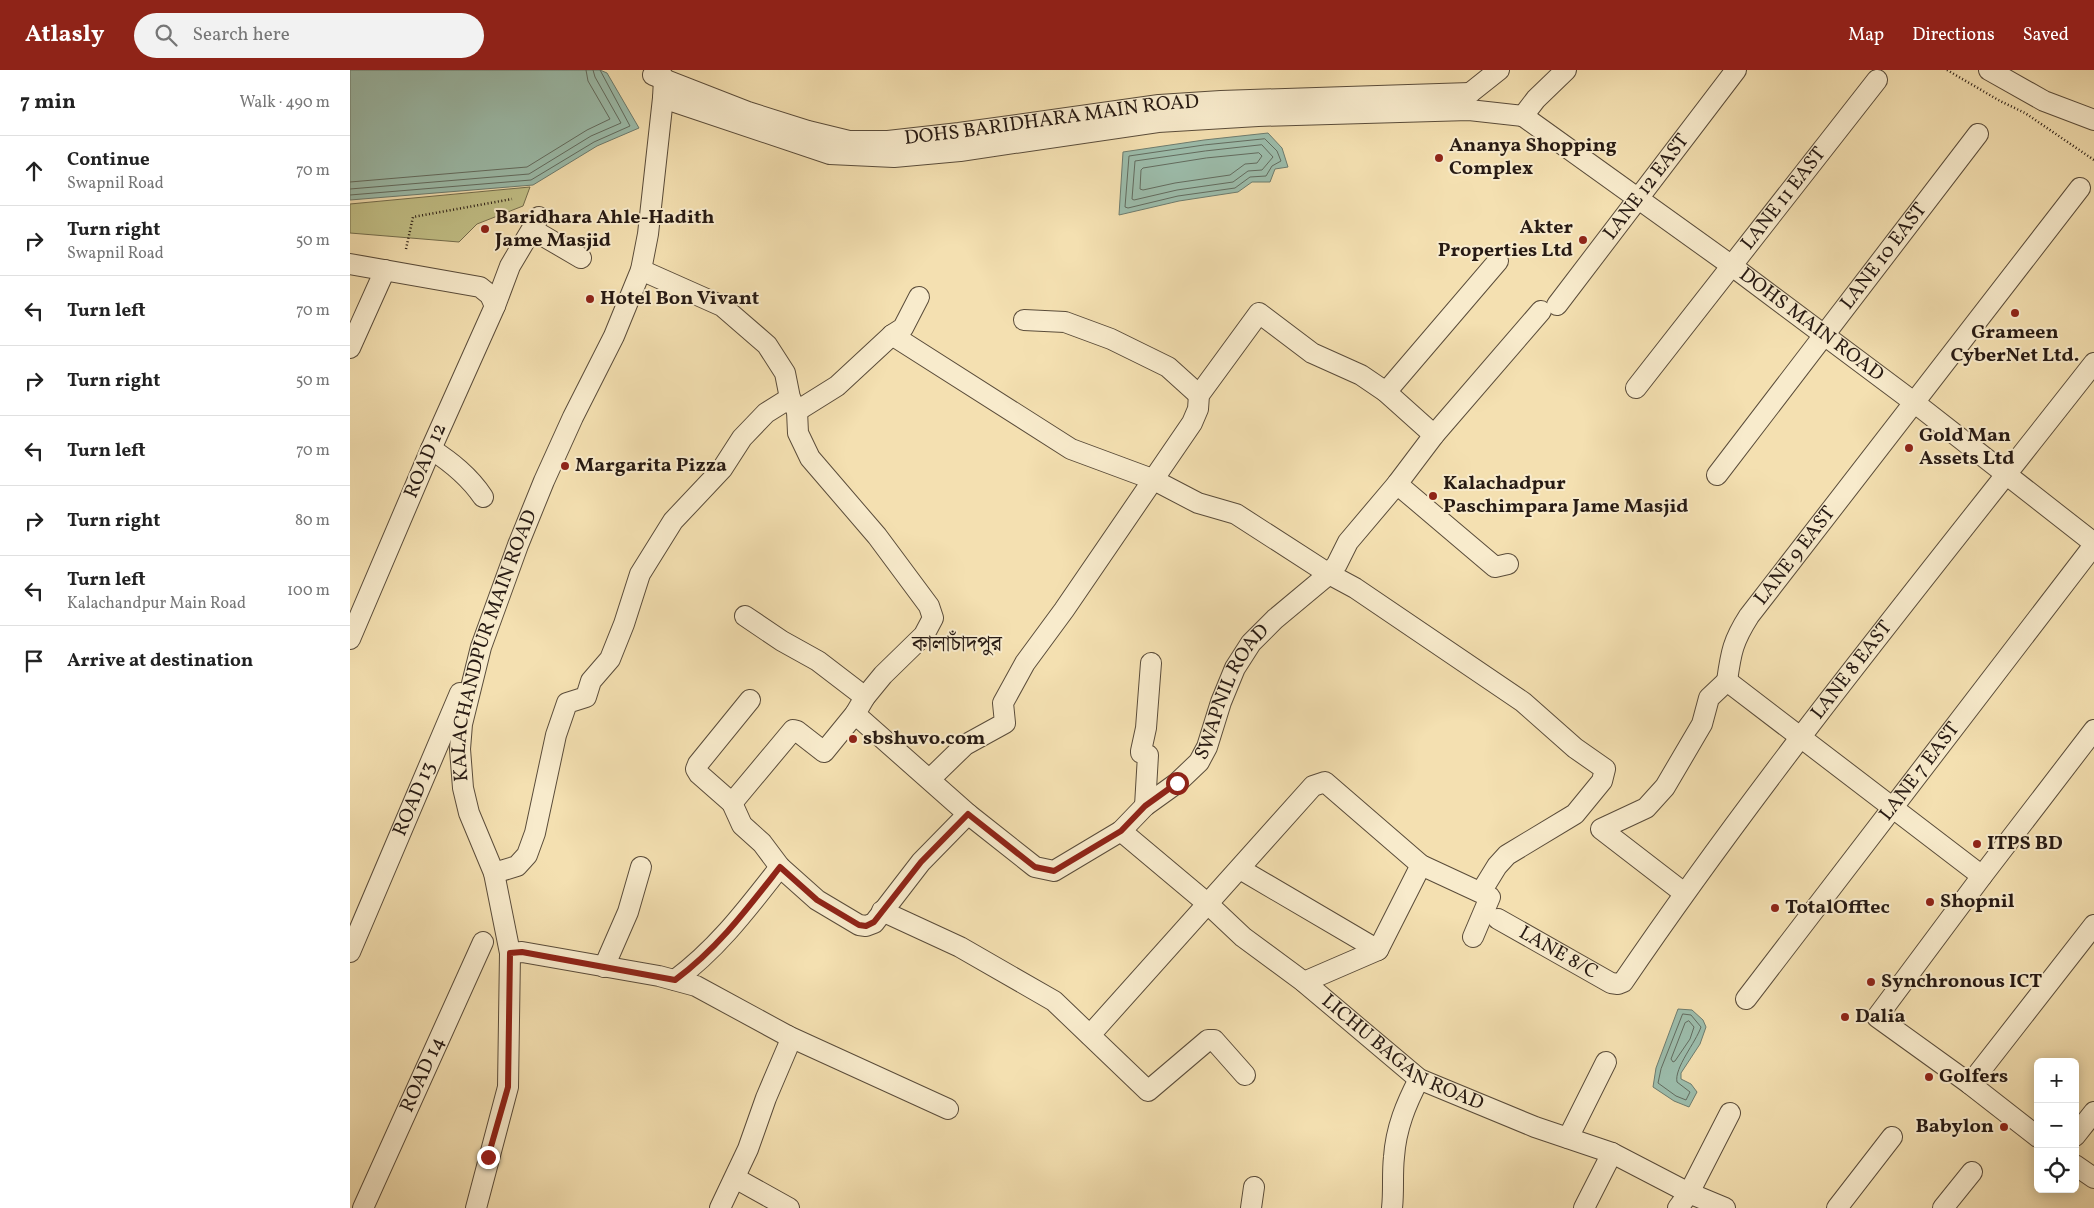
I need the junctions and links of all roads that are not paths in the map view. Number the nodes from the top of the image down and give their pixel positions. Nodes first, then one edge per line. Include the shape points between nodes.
1 (1499, 70) edge
2 (1566, 70) edge
3 (1736, 70) edge
4 (1989, 70) edge
5 (655, 78) edge
6 (1877, 80) dead end
7 (1470, 102) junction
8 (1524, 116) junction
9 (2094, 120) edge
10 (1978, 134) dead end
11 (2080, 188) dead end
12 (1637, 199) junction
13 (581, 258) dead end
14 (1498, 261) dead end
15 (350, 264) edge
16 (1732, 266) junction
17 (385, 270) junction
18 (641, 270) junction
19 (919, 298) dead end
20 (495, 306) junction
21 (1024, 320) dead end
22 (892, 335) junction
23 (1824, 335) junction
24 (350, 348) edge
25 (2094, 363) edge
26 (1636, 388) dead end
27 (1386, 392) junction
28 (1199, 395) junction
29 (1915, 403) junction
30 (794, 404) junction
31 (1434, 435) junction
32 (431, 448) junction
33 (2007, 474) junction
34 (1717, 475) dead end
35 (1152, 480) junction
36 (1397, 484) junction
37 (483, 496) dead end
38 (2094, 544) edge
39 (1508, 564) dead end
40 (1329, 574) junction
41 (745, 616) dead end
42 (350, 639) edge
43 (481, 647) junction
44 (1151, 662) dead end
45 (1727, 681) junction
46 (865, 696) junction
47 (750, 700) dead end
48 (855, 714) junction
49 (2094, 730) edge
50 (1800, 737) junction
51 (930, 779) junction
52 (732, 803) junction
53 (1145, 806) junction
54 (1893, 808) junction
55 (968, 814) junction
56 (1121, 831) junction
57 (1421, 865) junction
58 (641, 867) dead end
59 (780, 867) junction
60 (1240, 869) junction
61 (494, 873) junction
62 (1982, 876) junction
63 (1481, 892) junction
64 (1684, 893) junction
65 (1208, 904) junction
66 (882, 911) junction
67 (1498, 919) dead end
68 (2094, 925) edge
69 (1474, 937) dead end
70 (483, 942) dead end
71 (1378, 950) junction
72 (350, 952) edge
73 (510, 953) junction
74 (604, 967) junction
75 (675, 980) junction
76 (1304, 982) junction
77 (1618, 984) joint
78 (1746, 999) dead end
79 (1090, 1035) junction
80 (788, 1036) junction
81 (1606, 1062) dead end
82 (1245, 1075) dead end
83 (1420, 1079) junction
84 (1970, 1084) junction
85 (948, 1108) dead end
86 (2094, 1112) edge
87 (1730, 1113) dead end
88 (2079, 1131) edge
89 (2034, 1134) edge
90 (1568, 1138) junction
91 (1892, 1138) dead end
92 (1612, 1153) junction
93 (2079, 1168) edge
94 (1972, 1172) dead end
95 (735, 1178) junction
96 (2094, 1178) edge
97 (1254, 1187) dead end
98 (1684, 1200) edge
99 (363, 1208) edge
100 (476, 1208) edge
101 (720, 1208) edge
102 (789, 1208) edge
103 (1251, 1208) edge
104 (1392, 1208) edge
105 (1584, 1208) edge
106 (1725, 1208) edge
107 (1837, 1208) edge
108 (1942, 1208) edge

1 - 7 street
2 - 8 street via 1536,99
3 - 12 street, LANE 12 EAST
4 - 9 street via 2044,101
5 - 7 street, DOHS BARIDHARA MAIN ROAD via 830,154 894,157 960,151 1158,122
5 - 18 street, KALACHANDPUR MAIN ROAD via 648,234
6 - 16 street, LANE 11 EAST
7 - 8 street, DOHS BARIDHARA MAIN ROAD
8 - 12 street, DOHS MAIN ROAD
10 - 23 street, LANE 10 EAST
11 - 29 street, LANE 9 EAST
12 - 16 street, DOHS MAIN ROAD
12 - 31 street, LANE 12 EAST via 1549,308
13 - 20 street, ROAD 12 via 536,223 510,266
14 - 27 street
15 - 17 street
16 - 23 street, DOHS MAIN ROAD
16 - 26 street, LANE 11 EAST
17 - 20 street via 480,287 490,295
17 - 24 street
18 - 30 street via 722,306 768,345 784,373
18 - 43 street, KALACHANDPUR MAIN ROAD via 614,336 544,480
19 - 22 street via 903,328
20 - 32 street, ROAD 12
21 - 28 street via 1065,322 1112,339 1168,367
22 - 30 street via 838,386
22 - 35 street via 1071,449
23 - 29 street, DOHS MAIN ROAD
23 - 34 street, LANE 10 EAST
25 - 33 street, LANE 8 EAST
27 - 28 street via 1361,375 1312,353 1259,313
27 - 31 street
28 - 35 street via 1192,423
29 - 33 street, DOHS MAIN ROAD
29 - 45 street, LANE 9 EAST via 1749,616 1731,651
30 - 46 street via 798,433 810,458 877,536 929,606 933,618 924,635
30 - 61 street via 779,404 766,413 742,438 722,469 673,521 640,574 610,659 591,681 586,697 567,703 527,855 517,866
31 - 36 street, SWAPNIL ROAD
32 - 37 street via 467,476
32 - 42 street, ROAD 12
33 - 38 street, DOHS MAIN ROAD
33 - 50 street, LANE 8 EAST
35 - 40 street via 1198,503 1236,514
35 - 51 street via 1025,663 1003,703 1004,723 965,745
36 - 39 street via 1495,567
36 - 40 street, SWAPNIL ROAD via 1348,542
38 - 54 street, LANE 7 EAST
40 - 53 street, SWAPNIL ROAD via 1251,643 1235,668 1220,702 1208,747 1177,783
40 - 63 street via 1355,588 1522,702 1575,748 1605,769 1602,781 1575,814 1507,856
41 - 46 street via 818,661
43 - 61 street, KALACHANDPUR MAIN ROAD via 462,724 460,749 469,813
43 - 72 street, ROAD 13
44 - 53 street via 1146,728 1140,751 1148,755
45 - 50 street
45 - 64 street via 1709,698 1702,724 1665,787 1646,808 1601,829
46 - 48 street
47 - 52 street via 696,769
48 - 51 street, SWAPNIL ROAD
48 - 52 street via 824,752 793,730
49 - 62 street
50 - 54 street
50 - 64 street, LANE 8 EAST
51 - 55 street, SWAPNIL ROAD
52 - 59 street via 742,825 762,843
53 - 56 street, SWAPNIL ROAD
54 - 62 street
54 - 78 street, LANE 7 EAST
55 - 56 street, SWAPNIL ROAD via 1035,867 1054,871
55 - 66 street via 921,862
56 - 65 street, LICHU BAGAN ROAD
57 - 60 street via 1325,782 1313,786
57 - 63 street
57 - 71 street
58 - 74 street via 628,912
59 - 66 street via 817,900 859,925 874,922
59 - 75 street via 742,916 698,962
60 - 65 street
60 - 71 street
61 - 73 street, KALACHANDPUR MAIN ROAD
62 - 84 street via 1877,1017
63 - 69 street via 1490,897
64 - 77 street, LANE 8 EAST via 1623,982
65 - 76 street, LICHU BAGAN ROAD via 1243,937
65 - 79 street
66 - 79 street via 960,947 1054,1001
67 - 77 street, LANE 8/C
68 - 84 street
70 - 99 street, ROAD 14
71 - 76 street
73 - 74 street via 522,952
73 - 100 street, KALACHANDPUR MAIN ROAD via 508,1087
74 - 75 street
75 - 80 street via 696,986
76 - 83 street, LICHU BAGAN ROAD
79 - 82 street via 1148,1091 1208,1040 1214,1040
80 - 85 street
80 - 95 street via 789,1044
81 - 90 street
83 - 90 street, LICHU BAGAN ROAD
83 - 104 street via 1398,1127 1393,1159
84 - 89 street
86 - 88 street
87 - 98 street
90 - 92 street, LICHU BAGAN ROAD
91 - 107 street
92 - 98 street, LICHU BAGAN ROAD
92 - 105 street
93 - 96 street
94 - 108 street
95 - 101 street
95 - 102 street
97 - 103 street
98 - 106 street, LICHU BAGAN ROAD

